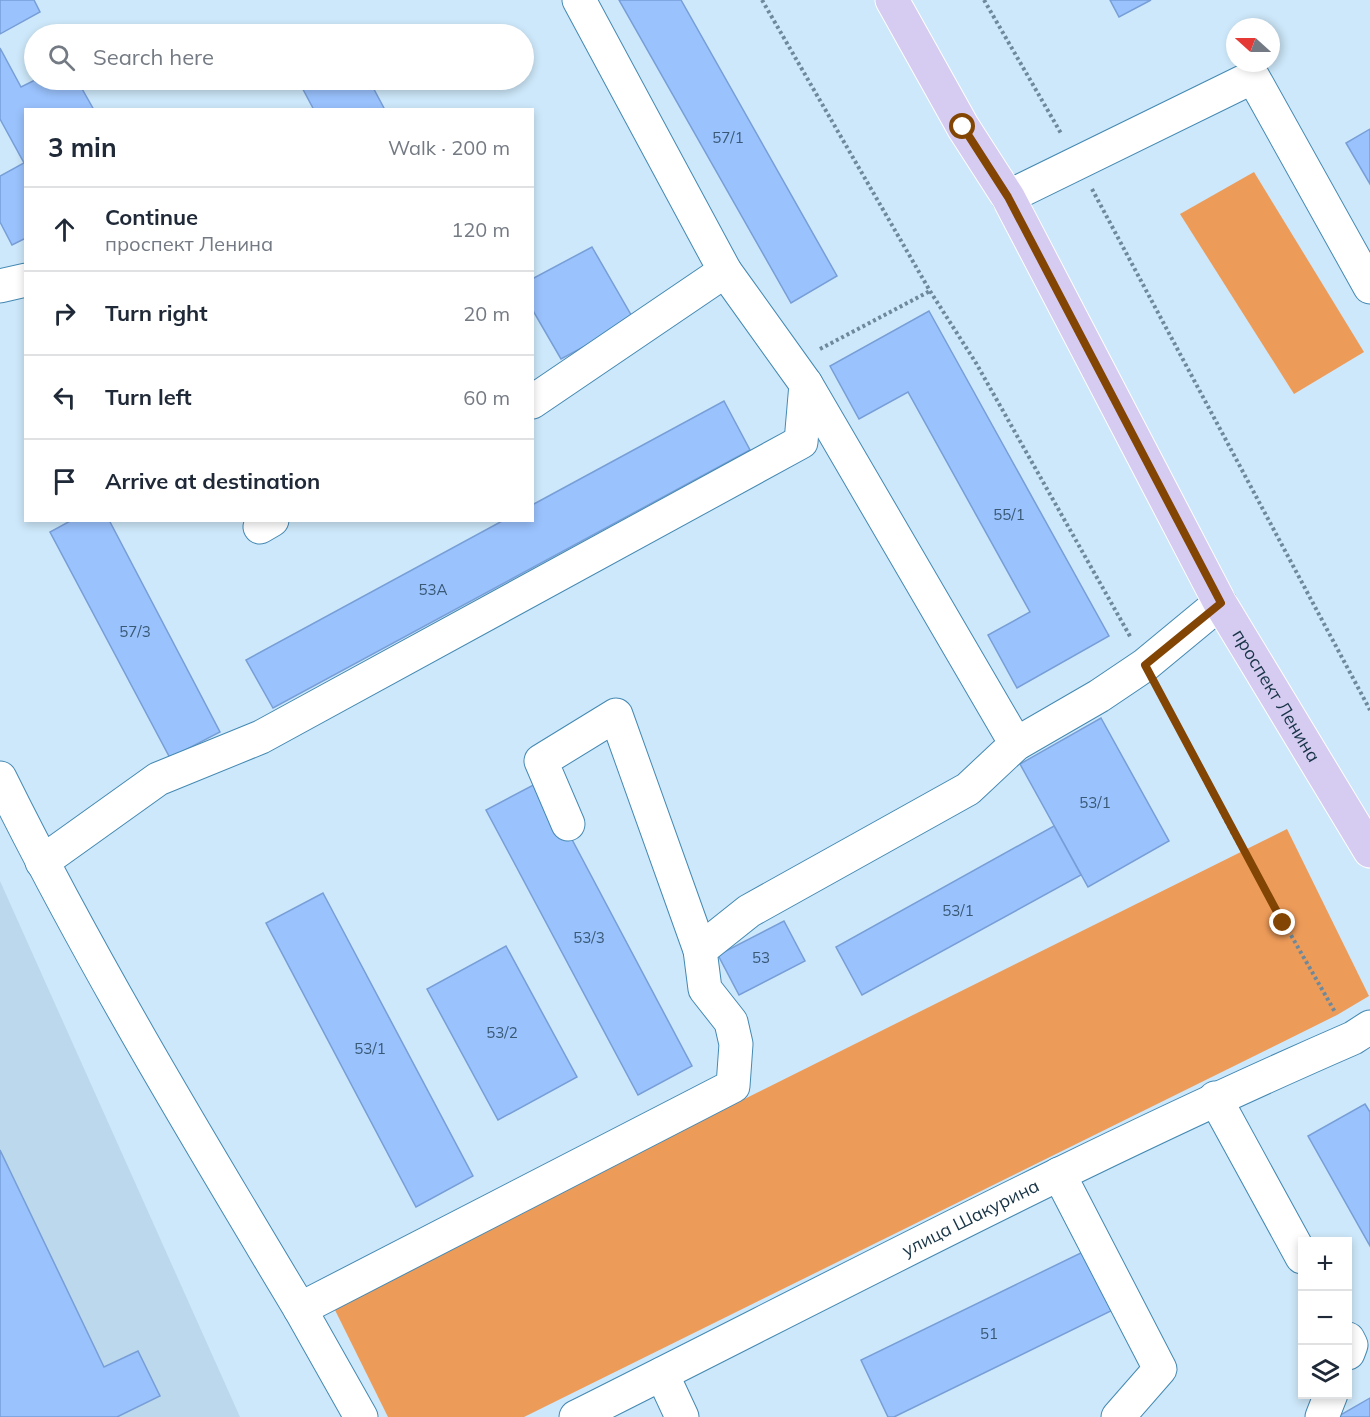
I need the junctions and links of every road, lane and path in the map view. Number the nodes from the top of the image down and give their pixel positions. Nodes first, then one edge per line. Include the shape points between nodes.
1 (579, 0) edge
2 (762, 0) edge
3 (892, 0) edge
4 (984, 0) edge
5 (1078, 163) junction
6 (1008, 197) junction
7 (725, 271) junction
8 (24, 280) edge
9 (0, 286) edge
10 (1370, 287) edge
11 (930, 291) junction
12 (799, 374) junction
13 (534, 401) edge
14 (1221, 603) junction
15 (1145, 665) junction
16 (1370, 710) edge
17 (1016, 744) junction
18 (0, 778) edge
19 (568, 824) dead end
20 (1370, 851) edge
21 (42, 862) junction
22 (700, 950) junction
23 (1337, 1015) dead end
24 (1370, 1027) edge
25 (1215, 1098) junction
26 (1059, 1174) junction
27 (1298, 1250) edge
28 (300, 1309) junction
29 (662, 1374) junction
30 (1329, 1399) edge
31 (361, 1417) edge
32 (576, 1417) edge
33 (682, 1417) edge
34 (1118, 1417) edge
35 (1322, 1417) edge

1 - 7 street
2 - 11 path
3 - 6 main road, проспект Ленина via 963,127
4 - 5 path
5 - 6 street
5 - 10 street via 1253,77
5 - 16 path
6 - 14 main road, проспект Ленина
7 - 12 street
7 - 13 street
8 - 9 street
11 - 12 path
11 - 15 path via 993,393
12 - 17 street
12 - 21 street via 801,442 261,737 158,779
14 - 15 street
14 - 20 main road, проспект Ленина
15 - 17 street
15 - 23 path via 1233,834
17 - 22 street via 968,789 749,911
18 - 21 street
19 - 22 street via 541,761 616,715
21 - 28 street via 153,1064
22 - 28 street via 705,989 731,1022 736,1044 733,1086
24 - 25 street, улица Шакурина
25 - 26 street, улица Шакурина
25 - 27 street
26 - 29 street, улица Шакурина
26 - 34 street via 1160,1369
28 - 31 street
29 - 32 street, улица Шакурина
29 - 33 street
30 - 35 street

